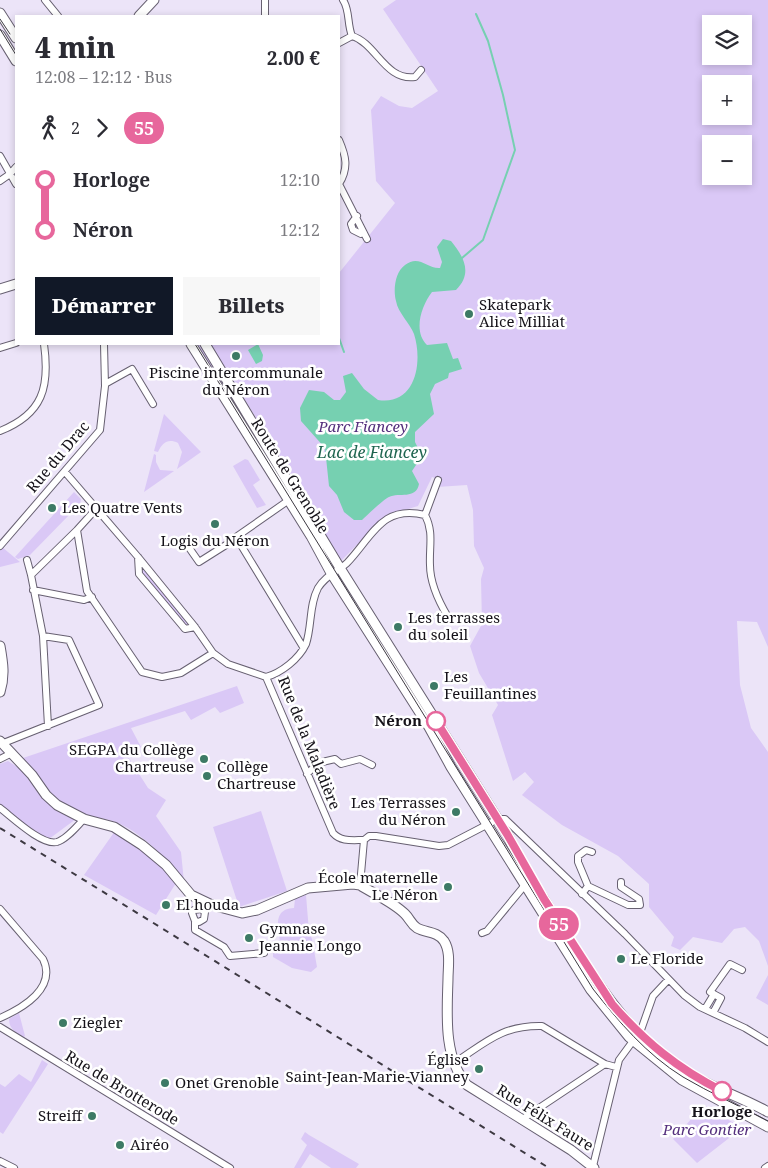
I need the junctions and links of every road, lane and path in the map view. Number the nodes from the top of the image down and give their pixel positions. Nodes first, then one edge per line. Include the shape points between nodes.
1 (46, 0) edge
2 (154, 0) edge
3 (264, 0) edge
4 (343, 0) edge
5 (0, 13) edge
6 (57, 15) edge
7 (140, 15) edge
8 (265, 15) edge
9 (0, 35) edge
10 (15, 36) edge
11 (352, 36) junction
12 (340, 42) edge
13 (15, 59) edge
14 (421, 70) dead end
15 (340, 142) edge
16 (0, 156) edge
17 (15, 168) edge
18 (10, 174) junction
19 (0, 181) edge
20 (15, 182) edge
21 (340, 182) edge
22 (340, 186) edge
23 (366, 236) dead end
24 (15, 284) edge
25 (0, 289) edge
26 (15, 343) edge
27 (44, 345) edge
28 (104, 345) edge
29 (192, 345) edge
30 (206, 345) edge
31 (0, 348) edge
32 (106, 384) junction
33 (153, 404) dead end
34 (0, 431) edge
35 (64, 472) junction
36 (438, 480) dead end
37 (289, 500) junction
38 (96, 509) junction
39 (425, 515) junction
40 (78, 530) junction
41 (237, 538) junction
42 (182, 544) dead end
43 (0, 546) edge
44 (138, 557) junction
45 (28, 560) dead end
46 (340, 568) junction
47 (331, 573) junction
48 (31, 575) junction
49 (33, 590) junction
50 (92, 598) junction
51 (448, 617) dead end
52 (195, 627) junction
53 (43, 636) junction
54 (0, 647) edge
55 (304, 647) junction
56 (213, 653) junction
57 (266, 677) junction
58 (0, 692) edge
59 (48, 726) junction
60 (1, 742) edge
61 (10, 754) junction
62 (0, 759) edge
63 (372, 765) dead end
64 (307, 774) junction
65 (0, 808) edge
66 (84, 819) junction
67 (498, 819) junction
68 (488, 824) junction
69 (364, 840) junction
70 (592, 852) dead end
71 (621, 882) dead end
72 (360, 885) junction
73 (525, 885) junction
74 (588, 886) junction
75 (582, 894) junction
76 (203, 905) junction
77 (0, 909) edge
78 (482, 933) dead end
79 (264, 953) dead end
80 (742, 970) dead end
81 (668, 980) junction
82 (714, 994) junction
83 (705, 1009) junction
84 (713, 1013) junction
85 (1, 1018) edge
86 (1, 1028) edge
87 (640, 1031) junction
88 (633, 1042) junction
89 (768, 1042) edge
90 (454, 1062) junction
91 (605, 1064) junction
92 (616, 1067) junction
93 (768, 1112) edge
94 (520, 1120) junction
95 (768, 1127) edge
96 (0, 1161) edge
97 (768, 1166) edge
98 (594, 1167) edge
99 (14, 1168) edge
100 (230, 1168) edge
101 (765, 1168) edge

1 - 6 street
2 - 7 main road
3 - 8 street
4 - 11 street
5 - 10 main road
9 - 13 main road
11 - 12 street
11 - 14 street via 358,38 384,65 405,78 415,77
15 - 21 street via 345,153 346,170
16 - 18 street
17 - 18 street
18 - 19 street
18 - 20 street
22 - 23 street
24 - 25 main road
26 - 31 street
27 - 34 street via 47,363 42,396 31,412
28 - 32 street, Rue du Drac
29 - 37 main road, Route de Grenoble
30 - 46 main road, Route de Grenoble
32 - 33 street via 132,368
32 - 35 street, Rue du Drac via 100,430
35 - 38 street
35 - 43 street, Rue du Drac
36 - 39 street
37 - 41 street
37 - 47 main road, Route de Grenoble
38 - 40 street
38 - 44 street
39 - 46 street, Rue de la Maladière via 409,511 389,517
39 - 51 street via 431,526 432,581
40 - 48 street
40 - 50 street via 87,592
41 - 42 street via 199,562 185,542
41 - 55 street
44 - 52 street
44 - 52 street via 139,574 185,629
45 - 48 street
46 - 47 street, Rue de la Maladière
46 - 67 main road, Route de Grenoble
47 - 55 street, Rue de la Maladière via 315,595
47 - 68 main road, Route de Grenoble
48 - 49 street
49 - 50 street via 84,600
49 - 53 street
50 - 56 street via 142,672 162,677 181,673
52 - 56 street
53 - 59 street
53 - 59 street via 69,640 99,705
54 - 58 main road via 4,679
55 - 57 street, Rue de la Maladière via 288,666
56 - 57 street via 228,664
57 - 64 street, Rue de la Maladière
59 - 60 street
60 - 61 main road
61 - 62 street
61 - 66 main road via 57,805
63 - 64 street via 360,759 341,764 335,760 318,763
64 - 69 street, Rue de la Maladière via 337,838
65 - 66 street via 51,843 58,842
66 - 76 main road via 114,826 142,845 166,865
67 - 68 street
67 - 75 street via 508,821
67 - 87 main road, Route de Grenoble via 525,869 598,986 624,1019
68 - 69 street via 439,846 376,836
68 - 73 main road, Route de Grenoble
69 - 72 street
70 - 74 street via 582,852 578,862
71 - 74 street via 621,887 639,899 640,906 628,905
72 - 76 main road via 333,884 308,888 257,910 242,913
72 - 90 main road, Rue Félix Faure via 404,913 419,930 436,935 445,944 449,961 447,1028
73 - 78 street
73 - 88 main road, Route de Grenoble via 597,1000
74 - 75 street
75 - 81 street
76 - 79 street via 192,913 195,930 224,947 230,956
77 - 85 street via 44,959 48,978 44,988 34,997
80 - 82 street via 730,964 727,966 710,992
81 - 83 street
81 - 87 street via 653,996
82 - 83 street
82 - 84 street via 722,998
83 - 84 street
84 - 89 street
85 - 86 street, Rue de Brotterode
86 - 100 street, Rue de Brotterode
87 - 88 street
87 - 93 main road, Route de Grenoble via 676,1065 693,1076
88 - 92 street
88 - 95 main road, Route de Grenoble via 682,1080
90 - 91 street via 502,1031 542,1026
90 - 94 main road, Rue Félix Faure via 457,1074 467,1085
91 - 92 street
91 - 94 street
92 - 98 street
94 - 98 main road, Rue Félix Faure
96 - 99 street
97 - 101 street

